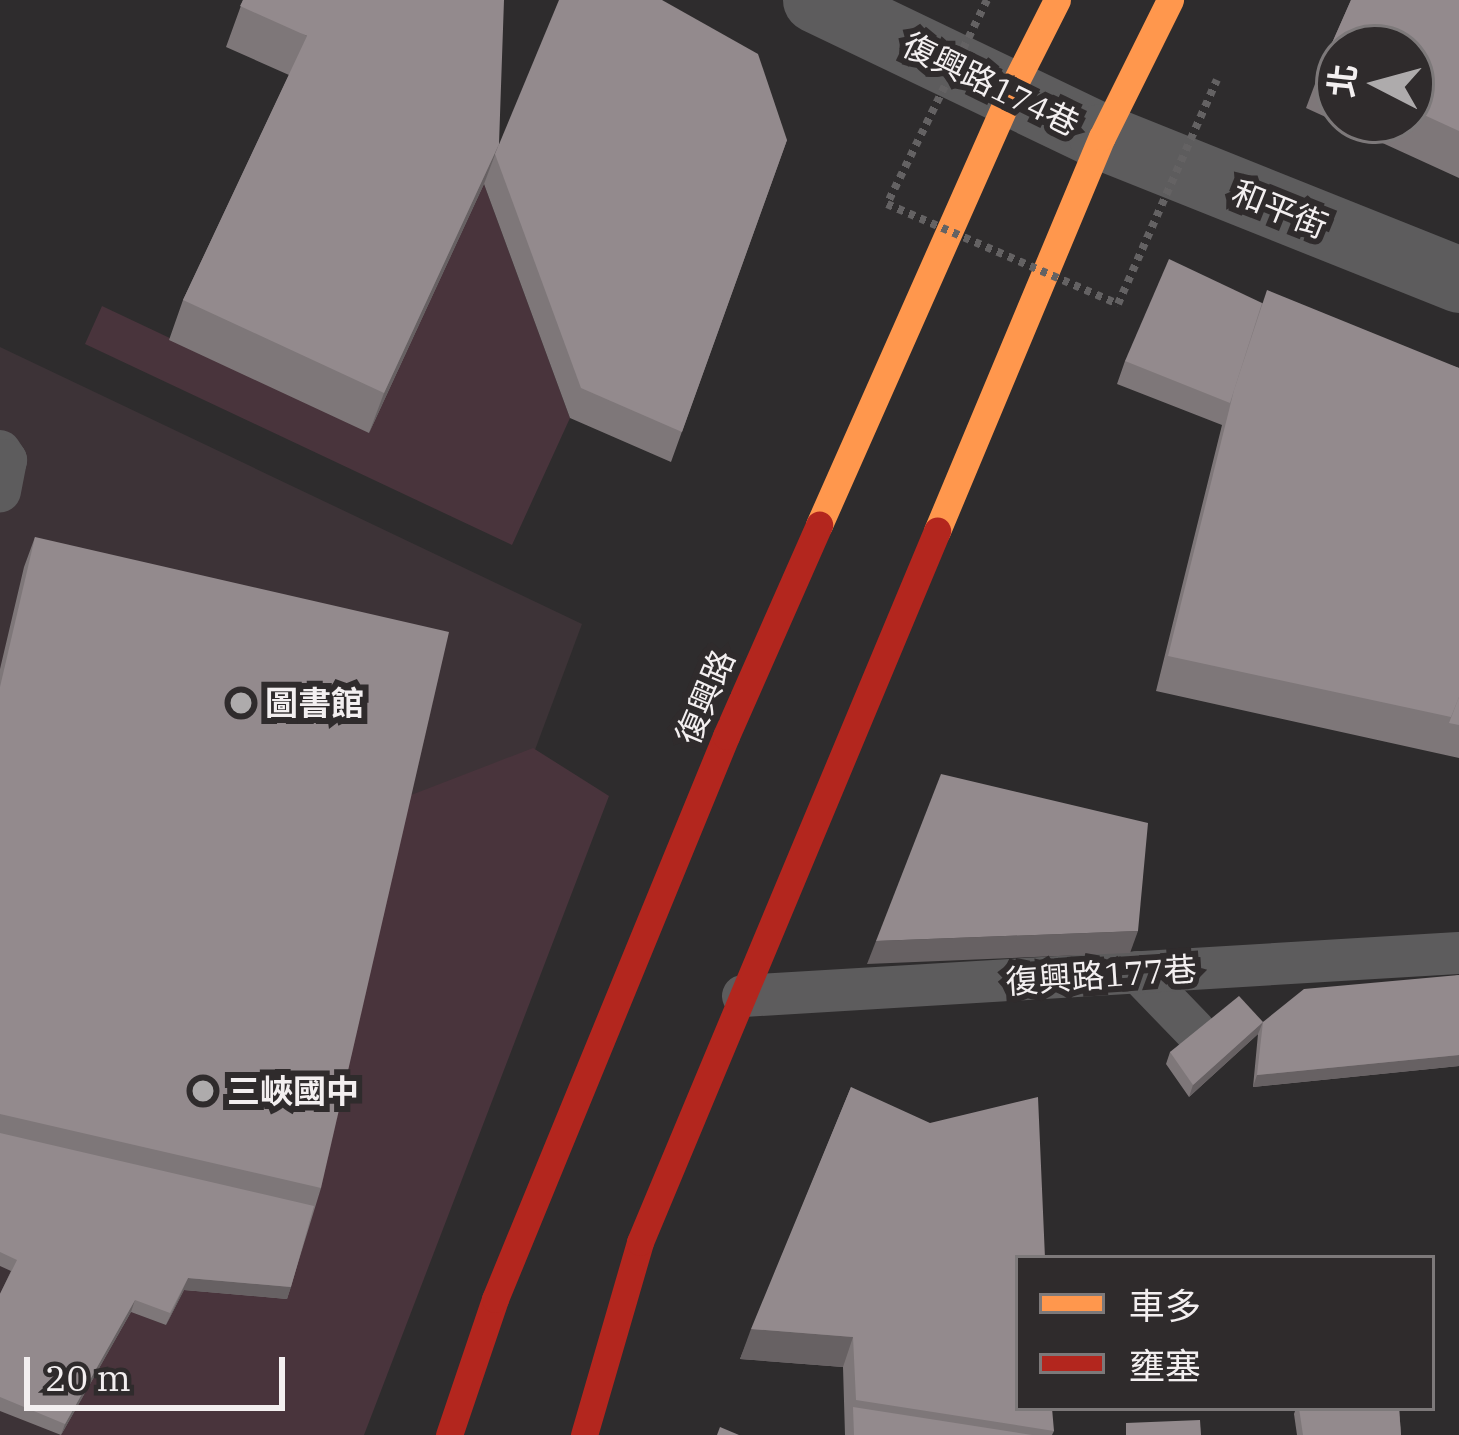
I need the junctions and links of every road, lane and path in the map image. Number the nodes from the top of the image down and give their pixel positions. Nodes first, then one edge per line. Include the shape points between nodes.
1 (816, 0) edge
2 (987, 0) edge
3 (1057, 0) edge
4 (1170, 0) edge
5 (1217, 80) dead end
6 (1010, 93) junction
7 (1102, 137) junction
8 (1459, 280) edge
9 (0, 451) edge
10 (0, 491) edge
11 (1459, 953) edge
12 (1138, 972) junction
13 (743, 996) junction
14 (1194, 1030) edge
15 (449, 1435) edge
16 (584, 1435) edge

1 - 6 street, 復興路174巷
2 - 5 path, bridge via 887,204 1118,304
3 - 6 main road, 復興路
4 - 7 main road
6 - 7 street, 復興路174巷
6 - 15 main road, 復興路 via 718,758 495,1298
7 - 8 street, 和平街
7 - 13 main road
9 - 10 lane
11 - 12 lane, 復興路177巷
12 - 13 lane, 復興路177巷
12 - 14 lane
13 - 16 main road via 640,1242

